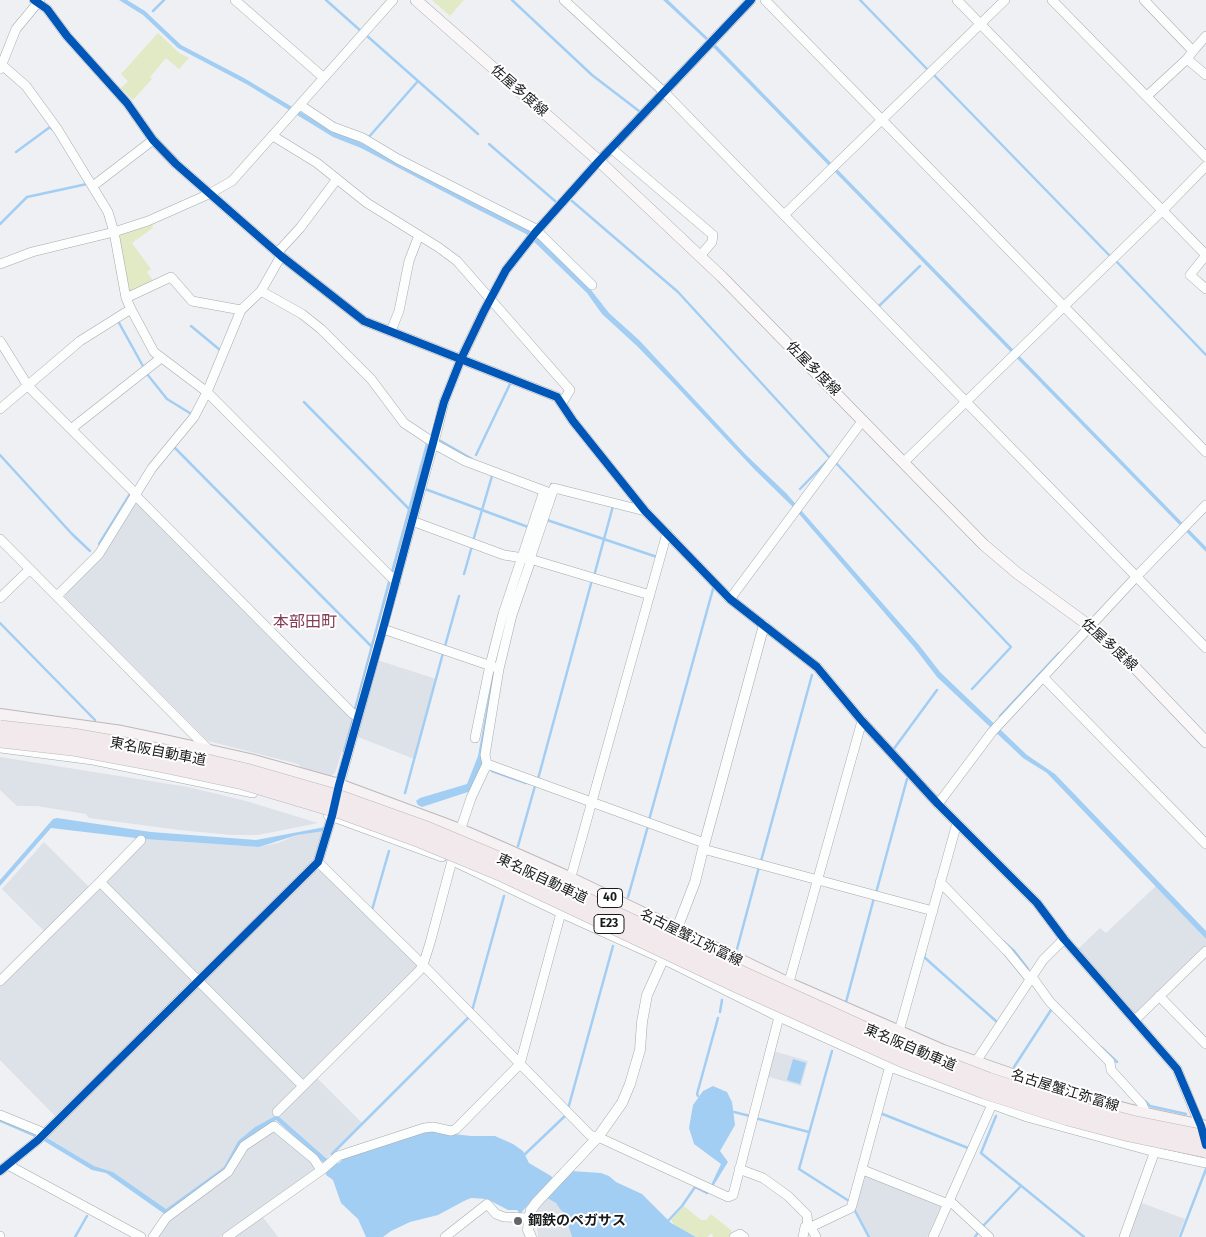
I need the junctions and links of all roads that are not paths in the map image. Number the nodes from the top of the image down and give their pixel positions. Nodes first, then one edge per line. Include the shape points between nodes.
1 (234, 0) edge
2 (393, 0) edge
3 (416, 0) edge
4 (564, 0) edge
5 (751, 0) edge
6 (765, 0) edge
7 (957, 0) edge
8 (1005, 0) edge
9 (1052, 0) edge
10 (1144, 0) edge
11 (38, 1) edge
12 (980, 24) junction
13 (1206, 36) edge
14 (1193, 51) junction
15 (1187, 59) junction
16 (1, 67) edge
17 (1206, 75) edge
18 (324, 78) junction
19 (665, 93) junction
20 (1147, 96) junction
21 (296, 109) junction
22 (881, 120) junction
23 (272, 136) junction
24 (153, 140) junction
25 (611, 148) junction
26 (1206, 157) edge
27 (599, 162) junction
28 (1206, 166) edge
29 (338, 179) junction
30 (93, 186) junction
31 (209, 194) junction
32 (1162, 211) junction
33 (784, 216) junction
34 (114, 232) junction
35 (535, 234) junction
36 (420, 235) junction
37 (280, 254) junction
38 (700, 256) junction
39 (0, 264) edge
40 (592, 285) dead end
41 (1206, 290) edge
42 (260, 291) junction
43 (126, 298) junction
44 (491, 299) junction
45 (1064, 306) junction
46 (130, 309) junction
47 (240, 310) junction
48 (391, 331) junction
49 (0, 340) edge
50 (161, 358) junction
51 (461, 359) junction
52 (28, 386) junction
53 (206, 392) junction
54 (560, 401) junction
55 (965, 402) junction
56 (0, 409) edge
57 (863, 420) junction
58 (71, 429) junction
59 (434, 444) junction
60 (1206, 452) edge
61 (904, 462) junction
62 (549, 492) junction
63 (136, 495) junction
64 (1206, 505) edge
65 (645, 511) junction
66 (412, 521) junction
67 (668, 533) junction
68 (0, 539) edge
69 (527, 559) junction
70 (30, 569) junction
71 (1136, 577) junction
72 (396, 582) junction
73 (650, 595) junction
74 (57, 596) junction
75 (0, 598) edge
76 (730, 599) junction
77 (764, 626) junction
78 (1091, 626) junction
79 (383, 629) junction
80 (1206, 648) edge
81 (494, 667) junction
82 (1044, 678) junction
83 (0, 715) edge
84 (358, 717) junction
85 (862, 720) junction
86 (0, 728) edge
87 (475, 738) dead end
88 (0, 740) edge
89 (1206, 742) edge
90 (0, 748) edge
91 (212, 752) junction
92 (487, 764) junction
93 (339, 785) junction
94 (592, 802) junction
95 (938, 804) junction
96 (332, 816) junction
97 (957, 824) junction
98 (460, 830) junction
99 (141, 840) dead end
100 (1206, 844) edge
101 (704, 846) junction
102 (452, 860) junction
103 (318, 862) junction
104 (570, 878) junction
105 (818, 880) junction
106 (100, 882) junction
107 (940, 882) junction
108 (933, 911) junction
109 (561, 913) junction
110 (676, 931) junction
111 (1064, 939) junction
112 (1206, 951) edge
113 (663, 959) junction
114 (423, 965) junction
115 (1031, 978) junction
116 (0, 981) edge
117 (198, 981) junction
118 (788, 984) junction
119 (1160, 996) junction
120 (779, 1017) junction
121 (1135, 1020) junction
122 (899, 1033) junction
123 (1206, 1044) edge
124 (975, 1063) junction
125 (520, 1064) junction
126 (890, 1068) junction
127 (1005, 1073) junction
128 (303, 1086) junction
129 (992, 1106) junction
130 (277, 1112) dead end
131 (1146, 1114) junction
132 (0, 1115) edge
133 (1164, 1118) junction
134 (1204, 1130) edge
135 (41, 1136) junction
136 (598, 1137) junction
137 (1206, 1145) edge
138 (1206, 1150) edge
139 (1155, 1152) junction
140 (1206, 1163) edge
141 (8, 1165) junction
142 (0, 1170) edge
143 (322, 1170) junction
144 (739, 1170) junction
145 (863, 1170) junction
146 (949, 1203) junction
147 (529, 1218) junction
148 (810, 1227) junction
149 (141, 1237) edge
150 (153, 1237) edge
151 (227, 1237) edge
152 (445, 1237) edge
153 (531, 1237) edge
154 (734, 1237) edge
155 (744, 1237) edge
156 (802, 1237) edge
157 (816, 1237) edge
158 (933, 1237) edge
159 (989, 1237) edge
160 (1124, 1237) edge

1 - 18 street
2 - 18 street
3 - 27 main road, 佐屋多度線
4 - 19 street
5 - 19 street
6 - 22 street
7 - 12 street
8 - 12 street
9 - 20 street
10 - 14 street
11 - 16 street via 16,29
11 - 24 street via 128,103
12 - 22 street
12 - 32 street
13 - 14 street
14 - 15 street
15 - 17 street
15 - 20 street
16 - 30 street via 26,86
18 - 21 street
19 - 25 street
19 - 33 street
20 - 26 street
21 - 23 street
21 - 35 street via 363,138
22 - 33 street
22 - 45 street
23 - 29 street
23 - 31 street via 232,180
24 - 30 street
24 - 31 street
25 - 27 street
25 - 38 street via 712,236 712,242
27 - 35 street
27 - 38 main road, 佐屋多度線
28 - 32 street
29 - 36 street via 367,203
29 - 37 street
30 - 34 street via 108,212
31 - 34 street
31 - 37 street
32 - 41 street via 1206,255 1190,275
32 - 45 street
33 - 55 street
34 - 39 street via 32,252
34 - 43 street
35 - 40 street
35 - 44 street via 506,270
36 - 44 street via 457,261
36 - 48 street
37 - 42 street
37 - 48 street via 364,321
38 - 57 main road, 佐屋多度線
42 - 47 street
42 - 59 street via 302,314 321,329 371,379 404,423
43 - 46 street
43 - 47 street via 171,277 192,301
44 - 51 street
44 - 54 street via 570,390
45 - 55 street
45 - 60 street
46 - 50 street via 154,352
46 - 52 street via 80,341
47 - 53 street
48 - 51 street
49 - 52 street
50 - 53 street
50 - 58 street
51 - 54 street via 557,396
51 - 59 street via 444,402
52 - 56 street
52 - 58 street
53 - 63 street via 194,417 152,468
53 - 72 street
54 - 65 street
55 - 61 street
55 - 71 street
57 - 61 main road, 佐屋多度線
57 - 76 street
58 - 63 street
59 - 62 street via 464,460
59 - 66 street
61 - 78 main road, 佐屋多度線 via 984,545
62 - 65 street via 554,488
62 - 69 street
63 - 74 street via 99,554
63 - 84 street
64 - 71 street
65 - 67 street
66 - 69 street via 504,555
66 - 72 street
67 - 73 street
67 - 76 street
68 - 70 street
69 - 73 street
69 - 81 street
70 - 74 street
70 - 75 street
71 - 78 street
71 - 80 street
72 - 79 street
73 - 94 street
74 - 91 street
76 - 77 street
77 - 85 street via 817,666
77 - 101 street
78 - 82 street
78 - 89 main road, 佐屋多度線
79 - 81 street
79 - 84 street
81 - 87 street
81 - 92 street via 485,755
82 - 95 street via 996,729
82 - 100 street
83 - 91 main road, 名古屋蟹江弥富線 / 40 via 122,732
84 - 93 street
85 - 95 street
85 - 105 street
86 - 134 highway, 東名阪自動車道 / E23, bridge via 73,736 165,752 343,799 505,862 908,1049 988,1080 1132,1123
88 - 138 highway, 東名阪自動車道 / E23, bridge via 72,748 163,765 243,782 340,811 500,873 903,1060 1068,1118
90 - 96 street via 93,760 236,788
91 - 93 main road, 名古屋蟹江弥富線 / 40
92 - 94 street
92 - 98 street
93 - 96 street
93 - 98 main road, 名古屋蟹江弥富線 / 40
94 - 101 street
94 - 104 street
95 - 97 street
96 - 102 street
96 - 103 street
97 - 107 street
97 - 111 street via 1037,903
98 - 102 street
98 - 104 main road, 名古屋蟹江弥富線 / 40
99 - 106 street
101 - 105 street
101 - 110 street via 695,882
102 - 109 street
102 - 114 street
103 - 114 street
103 - 117 street
104 - 109 street
104 - 110 main road, 名古屋蟹江弥富線 / 40
105 - 108 street
105 - 118 street
106 - 116 street
106 - 117 street
107 - 108 street
107 - 115 street
108 - 122 street
109 - 113 street
109 - 125 street
110 - 113 street
110 - 118 main road, 名古屋蟹江弥富線 / 40
111 - 115 street
111 - 121 street
112 - 119 street
113 - 120 street
113 - 136 street via 647,995 640,1050 630,1084 622,1103
114 - 125 street
114 - 128 street
115 - 124 street
115 - 131 street via 1050,1002 1110,1062 1111,1070 1142,1104
117 - 128 street
117 - 135 street
118 - 120 street
118 - 122 main road, 名古屋蟹江弥富線 / 40
119 - 121 street
119 - 123 street
120 - 126 street
120 - 144 street
121 - 134 street via 1177,1069
122 - 124 main road, 名古屋蟹江弥富線 / 40
122 - 126 street
124 - 127 main road, 名古屋蟹江弥富線 / 40
125 - 136 street via 590,1135
125 - 143 street via 456,1129 424,1128 338,1156
126 - 129 street
126 - 145 street
127 - 129 street
127 - 131 main road, 名古屋蟹江弥富線 / 40 via 1064,1093
128 - 130 street
129 - 139 street
129 - 146 street
131 - 133 main road, 名古屋蟹江弥富線 / 40
132 - 135 street
133 - 134 main road, 名古屋蟹江弥富線 / 40
133 - 139 street
134 - 137 street
135 - 141 street
136 - 144 street via 728,1197 733,1195
136 - 147 street via 542,1197 531,1210
139 - 140 street
139 - 160 street
141 - 142 street
141 - 149 street
143 - 150 street via 314,1158 274,1126 244,1146 228,1172 166,1218
143 - 151 street
144 - 148 street via 763,1178 788,1196 807,1214
145 - 146 street
145 - 148 street via 850,1208
146 - 158 street
146 - 159 street
147 - 152 street via 504,1217 487,1204
147 - 153 street
148 - 156 street via 805,1227
148 - 157 street
154 - 155 street via 740,1234

